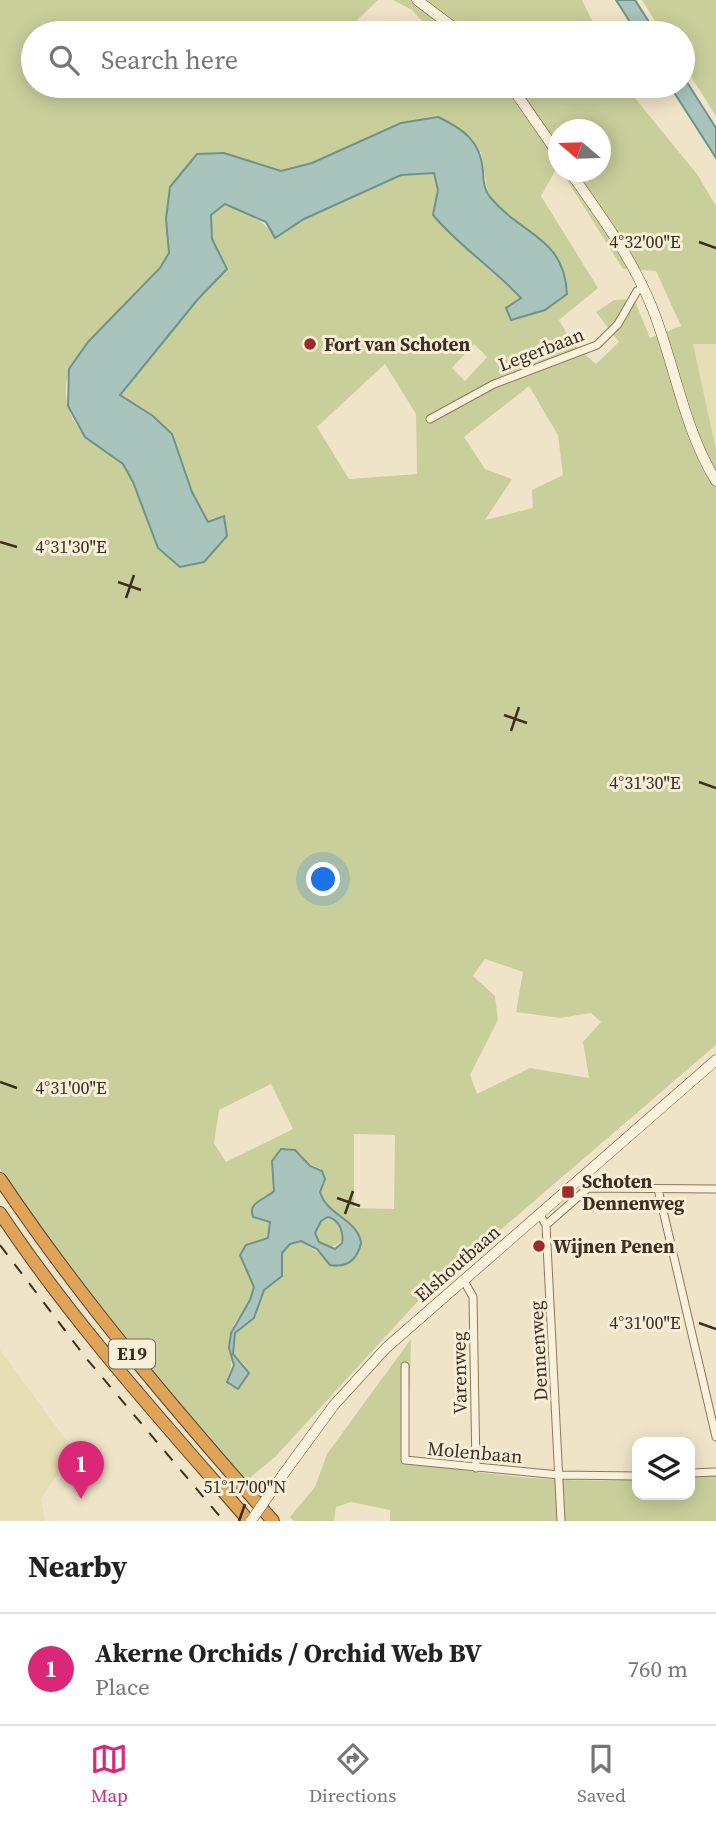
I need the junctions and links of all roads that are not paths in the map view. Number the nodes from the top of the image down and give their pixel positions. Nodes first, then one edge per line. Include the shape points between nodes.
1 (417, 0) edge
2 (445, 21) edge
3 (519, 98) edge
4 (548, 140) edge
5 (577, 182) edge
6 (644, 288) junction
7 (430, 419) dead end
8 (716, 481) edge
9 (716, 1060) edge
10 (0, 1179) edge
11 (658, 1189) junction
12 (716, 1189) edge
13 (0, 1213) edge
14 (540, 1215) junction
15 (546, 1225) junction
16 (464, 1280) junction
17 (405, 1366) dead end
18 (716, 1437) edge
19 (476, 1468) junction
20 (716, 1472) edge
21 (695, 1473) edge
22 (559, 1475) junction
23 (632, 1476) edge
24 (250, 1521) edge
25 (274, 1521) edge
26 (561, 1521) edge

1 - 2 main road
3 - 4 main road
5 - 6 main road via 627,254
6 - 7 street, Legerbaan via 597,345 494,384
6 - 8 main road via 697,446
9 - 14 main road, Elshoutbaan
10 - 25 highway, E19 via 38,1235 161,1391
11 - 12 street
11 - 15 street via 588,1188
11 - 18 street
13 - 24 highway, E19 via 146,1403
14 - 15 street
14 - 16 main road, Elshoutbaan
15 - 22 street, Dennenweg
16 - 19 street, Varenweg via 473,1297
16 - 24 main road, Elshoutbaan, bridge via 357,1378
17 - 19 street, Molenbaan via 405,1460
19 - 22 street, Molenbaan
20 - 21 street
22 - 23 street, Molenbaan
22 - 26 street, Dennenweg

